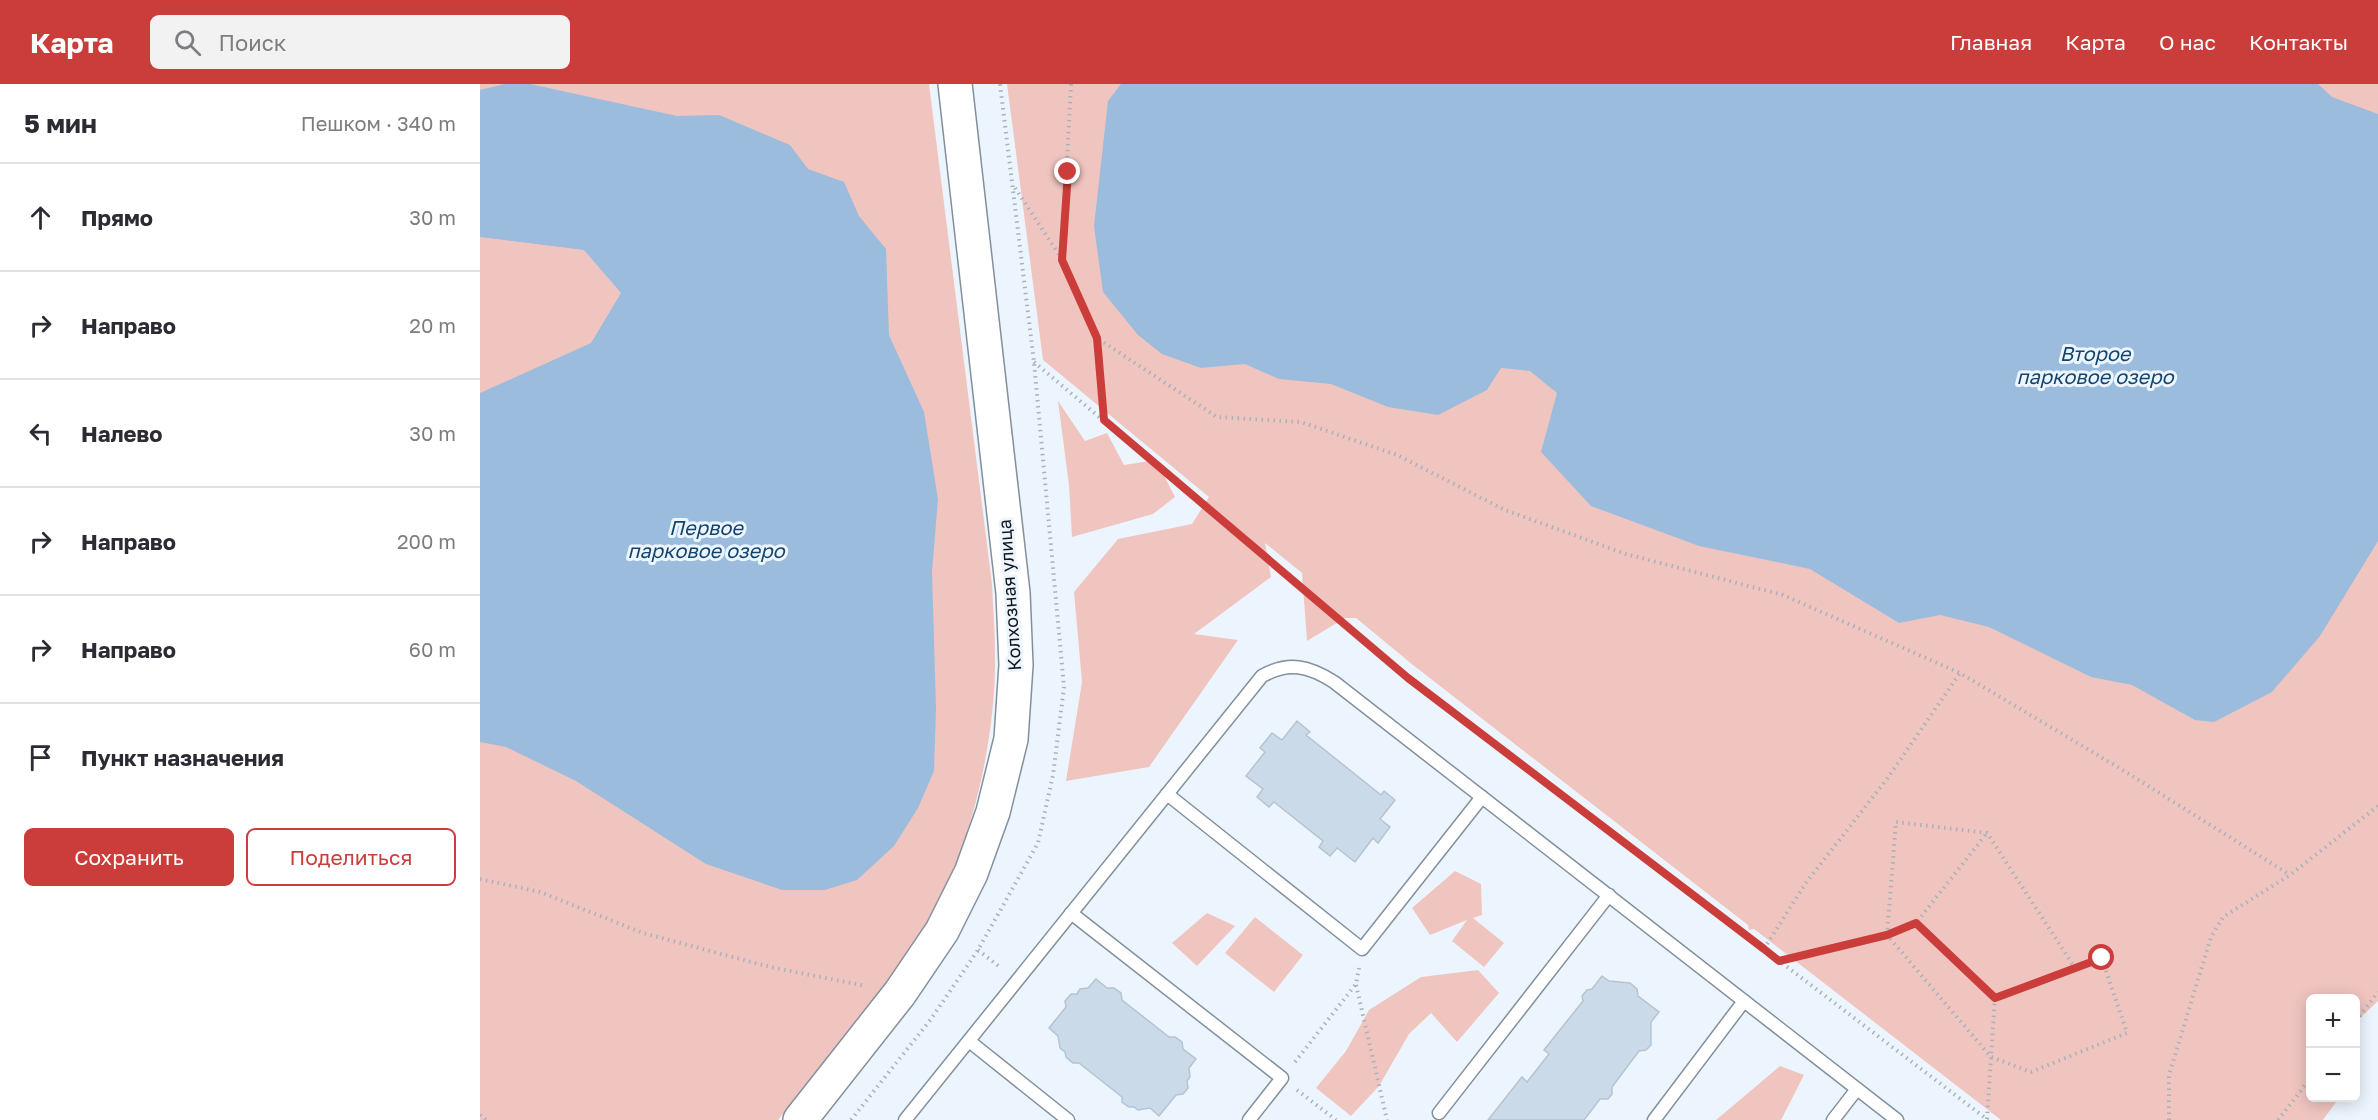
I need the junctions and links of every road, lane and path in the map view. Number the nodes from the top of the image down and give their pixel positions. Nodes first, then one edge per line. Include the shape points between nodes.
1 (955, 84) edge
2 (1071, 84) edge
3 (1014, 188) dead end
4 (1062, 260) junction
5 (1097, 338) junction
6 (1034, 362) dead end
7 (1104, 420) junction
8 (1960, 673) junction
9 (1167, 794) junction
10 (1482, 797) junction
11 (2378, 806) edge
12 (1987, 832) junction
13 (2290, 875) junction
14 (480, 879) edge
15 (1609, 895) junction
16 (1071, 913) junction
17 (1916, 923) junction
18 (1887, 935) junction
19 (1362, 949) junction
20 (1764, 949) junction
21 (978, 950) dead end
22 (1779, 961) junction
23 (2075, 968) junction
24 (1018, 980) junction
25 (1356, 984) junction
26 (2378, 992) edge
27 (900, 993) junction
28 (1995, 998) junction
29 (1744, 1000) junction
30 (2360, 1015) edge
31 (969, 1041) junction
32 (1991, 1058) junction
33 (1282, 1078) junction
34 (2306, 1083) edge
35 (1857, 1089) junction
36 (1439, 1113) dead end
37 (480, 1115) edge
38 (486, 1120) edge
39 (800, 1120) edge
40 (905, 1120) edge
41 (1068, 1120) edge
42 (1249, 1120) edge
43 (1336, 1120) edge
44 (1387, 1120) edge
45 (1654, 1120) edge
46 (1833, 1120) edge
47 (1897, 1120) edge
48 (1987, 1120) edge
49 (2169, 1120) edge
50 (2278, 1120) edge

1 - 27 main road, Колхозная улица via 1013,593 1016,665 1011,739 986,832 942,931
2 - 4 path
3 - 4 path
4 - 5 path
5 - 7 path
5 - 8 path via 1217,417 1301,422 1397,455 1505,510 1626,554 1783,595
6 - 7 path
7 - 20 path via 1408,678
8 - 13 path
8 - 20 path via 1887,779 1804,885
9 - 10 lane via 1262,676 1276,668 1298,666 1317,671 1334,682
9 - 16 lane
9 - 19 lane
10 - 15 lane
10 - 19 lane
11 - 13 path
12 - 17 path
12 - 18 path via 1896,822
12 - 23 path
13 - 49 path via 2223,917 2211,937 2169,1075
14 - 27 path via 540,892 643,933 770,967
15 - 29 lane
15 - 36 lane
16 - 24 lane
16 - 33 lane
17 - 18 path
17 - 28 path
18 - 22 path
18 - 32 path
19 - 25 path
20 - 22 path
21 - 24 path
22 - 48 path
23 - 28 path
23 - 32 path via 2102,958 2127,1033 2031,1072
24 - 31 lane
25 - 33 path
25 - 44 path
26 - 30 path
27 - 39 main road, Колхозная улица
28 - 32 path
29 - 35 lane
29 - 45 lane
31 - 40 lane
31 - 41 lane
32 - 48 path
33 - 42 lane
33 - 43 path
34 - 50 path
35 - 46 lane
35 - 47 lane
37 - 38 path

